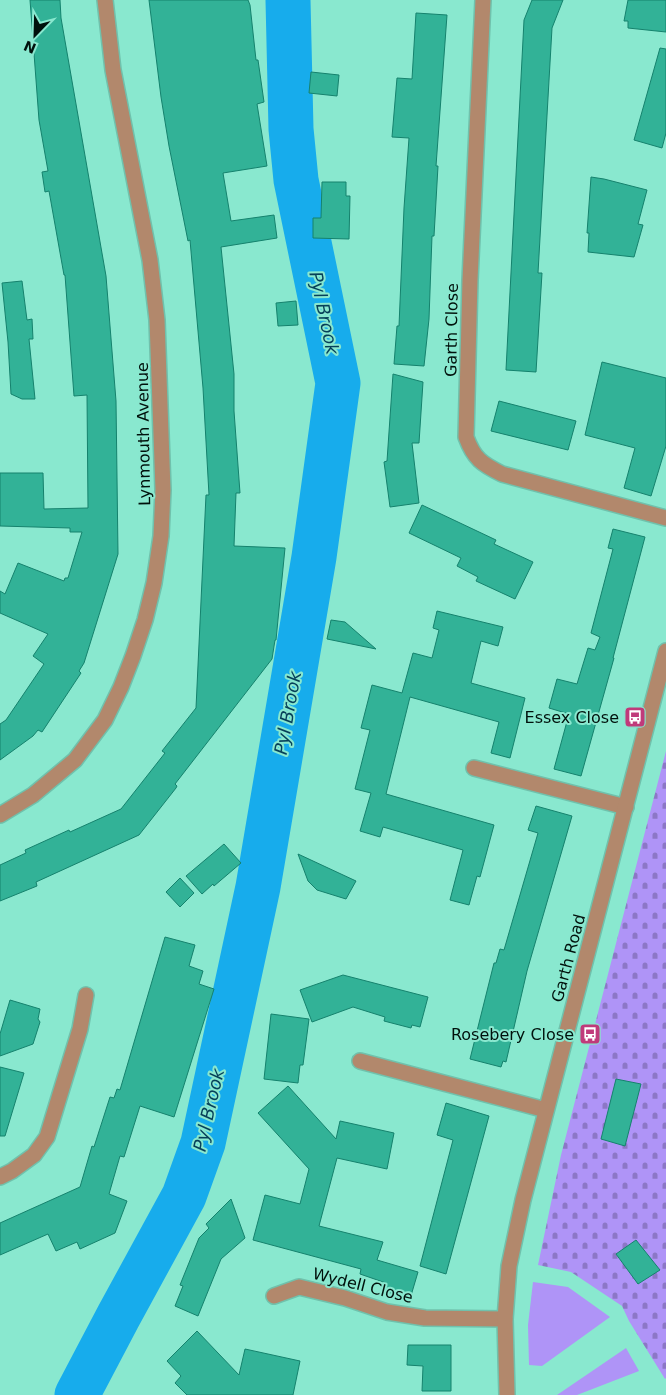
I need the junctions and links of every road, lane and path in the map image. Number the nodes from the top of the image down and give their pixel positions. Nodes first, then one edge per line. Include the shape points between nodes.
1 (104, 0) edge
2 (483, 0) edge
3 (666, 518) edge
4 (666, 652) edge
5 (474, 768) dead end
6 (626, 807) junction
7 (0, 815) edge
8 (86, 995) dead end
9 (360, 1060) dead end
10 (546, 1110) junction
11 (0, 1177) edge
12 (274, 1296) dead end
13 (505, 1319) junction
14 (506, 1395) edge

1 - 7 street, Lynmouth Avenue via 113,70 150,260 157,320 163,490 161,536 145,620 124,679 104,720 75,760 33,795
2 - 3 street, Garth Close via 470,280 468,444 482,463 502,474
4 - 6 street, Garth Road
5 - 6 street
6 - 10 street, Garth Road
8 - 11 street via 80,1029 48,1137 34,1155
9 - 10 street
10 - 13 street, Garth Road via 509,1266
12 - 13 street, Wydell Close via 299,1287 387,1312 425,1318
13 - 14 street, Garth Road

